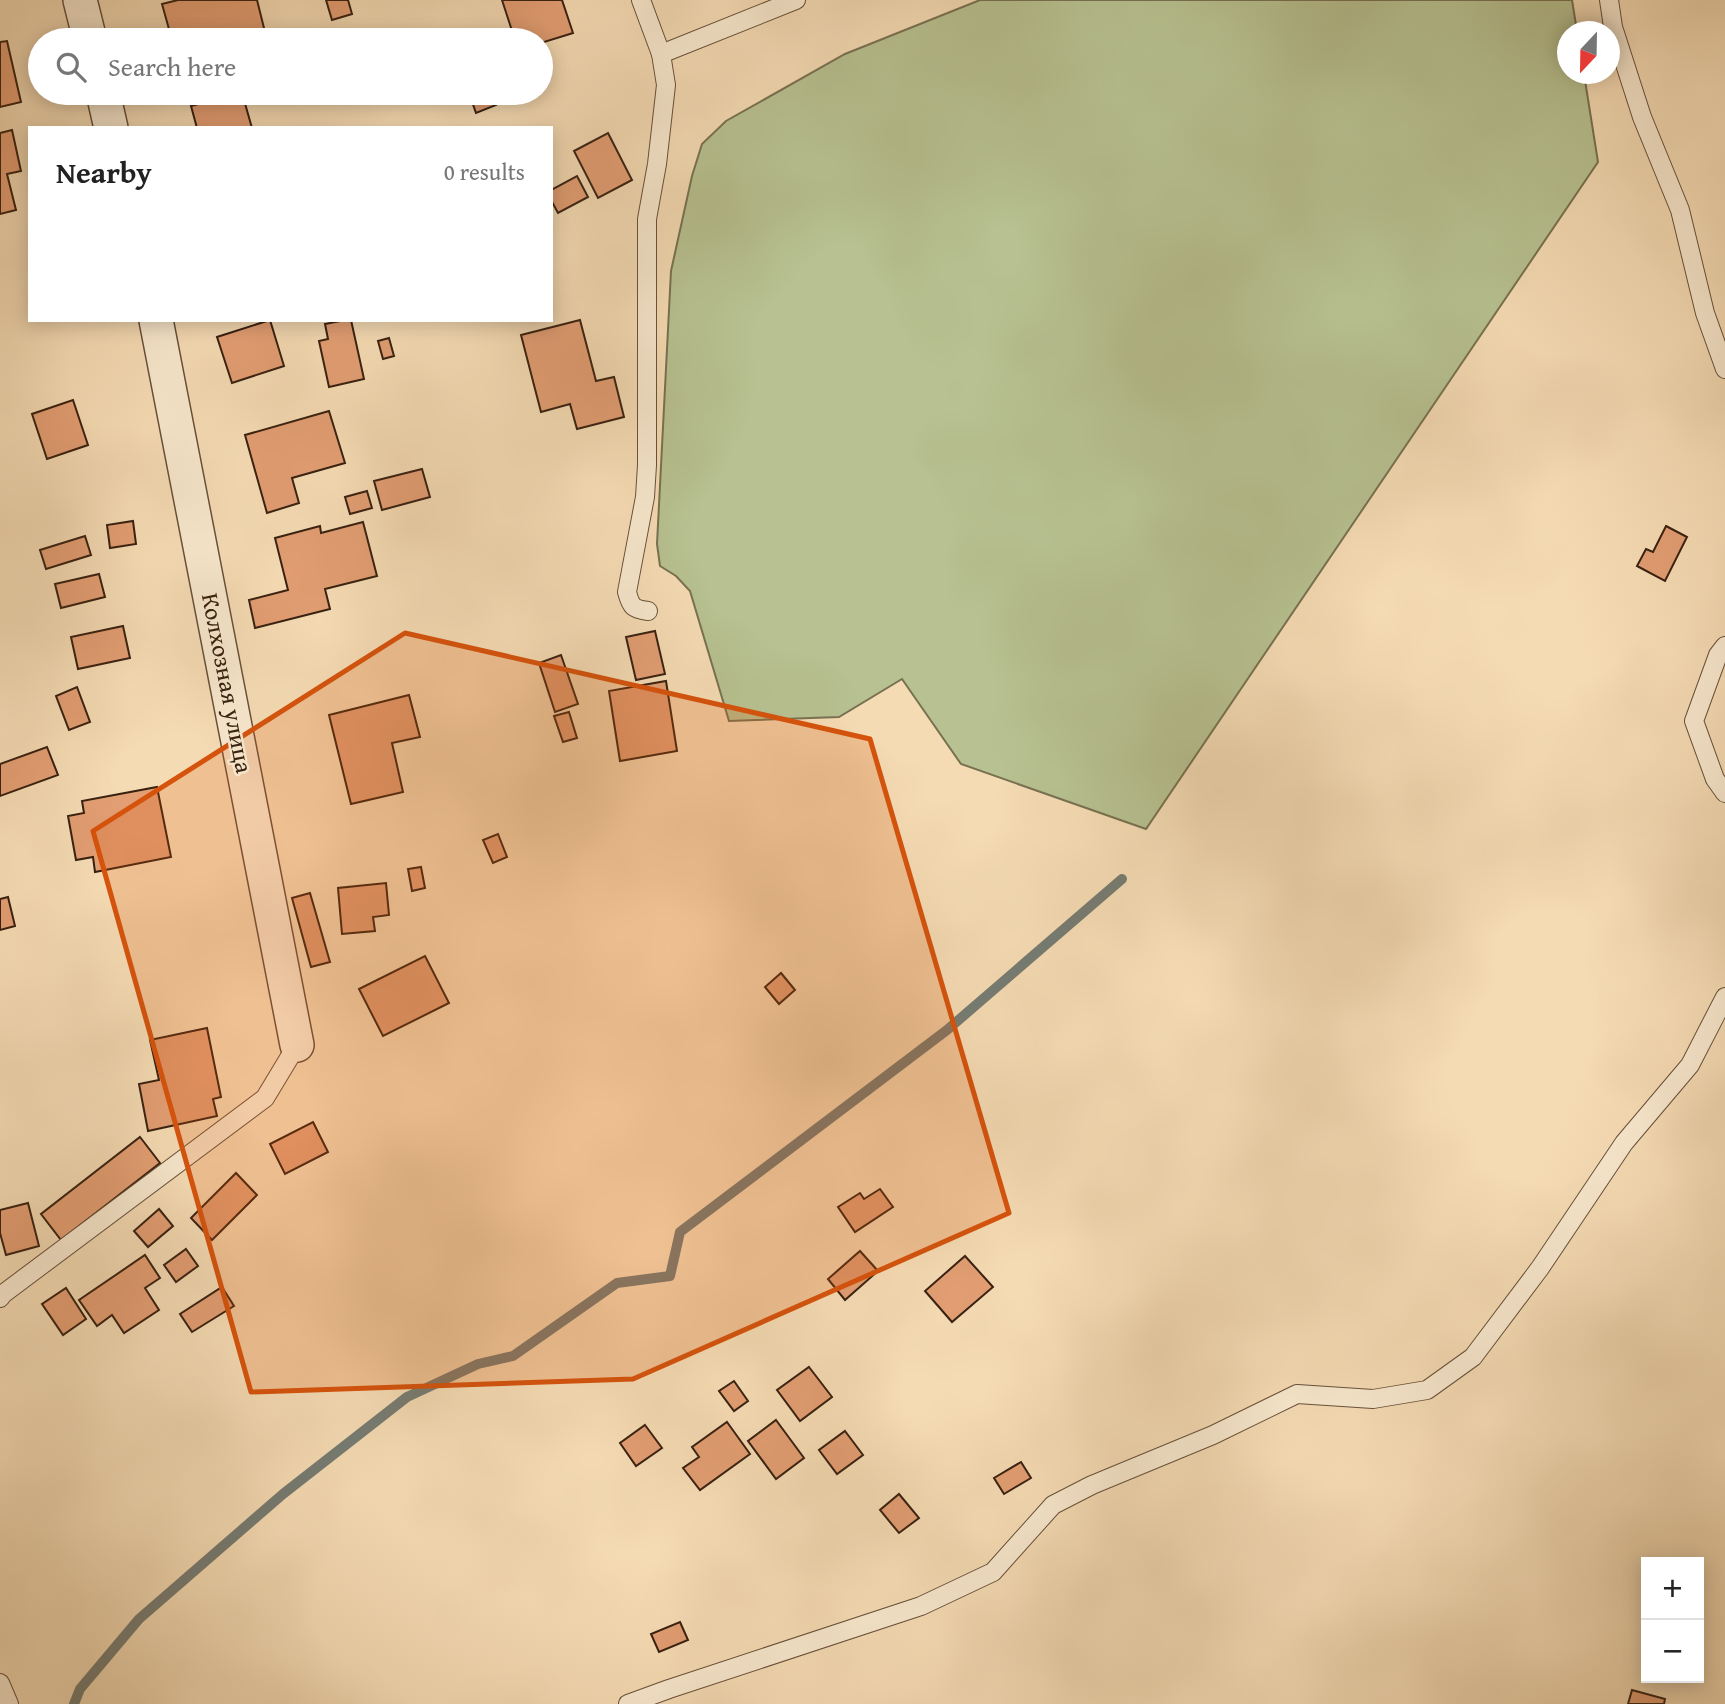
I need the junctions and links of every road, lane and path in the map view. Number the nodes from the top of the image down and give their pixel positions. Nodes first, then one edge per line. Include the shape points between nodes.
1 (80, 0) edge
2 (641, 0) edge
3 (796, 0) edge
4 (1609, 0) edge
5 (87, 28) edge
6 (661, 54) junction
7 (106, 105) edge
8 (111, 126) edge
9 (156, 322) edge
10 (1725, 369) edge
11 (648, 611) dead end
12 (1725, 646) edge
13 (1725, 793) edge
14 (1725, 996) edge
15 (297, 1045) joint
16 (0, 1298) edge
17 (0, 1683) edge
18 (9, 1704) edge
19 (628, 1704) edge

1 - 5 street
2 - 6 lane
3 - 6 lane
4 - 10 lane via 1642,117 1680,210 1705,313
6 - 11 lane via 666,85 647,219 645,497 627,592 631,605
7 - 8 street
9 - 15 street, Колхозная улица
12 - 13 lane via 1694,721 1715,779
14 - 19 lane via 1690,1065 1624,1143 1541,1268 1473,1357 1427,1390 1373,1399 1297,1394 1053,1505 993,1572 933,1601
15 - 16 lane via 265,1098
17 - 18 lane

